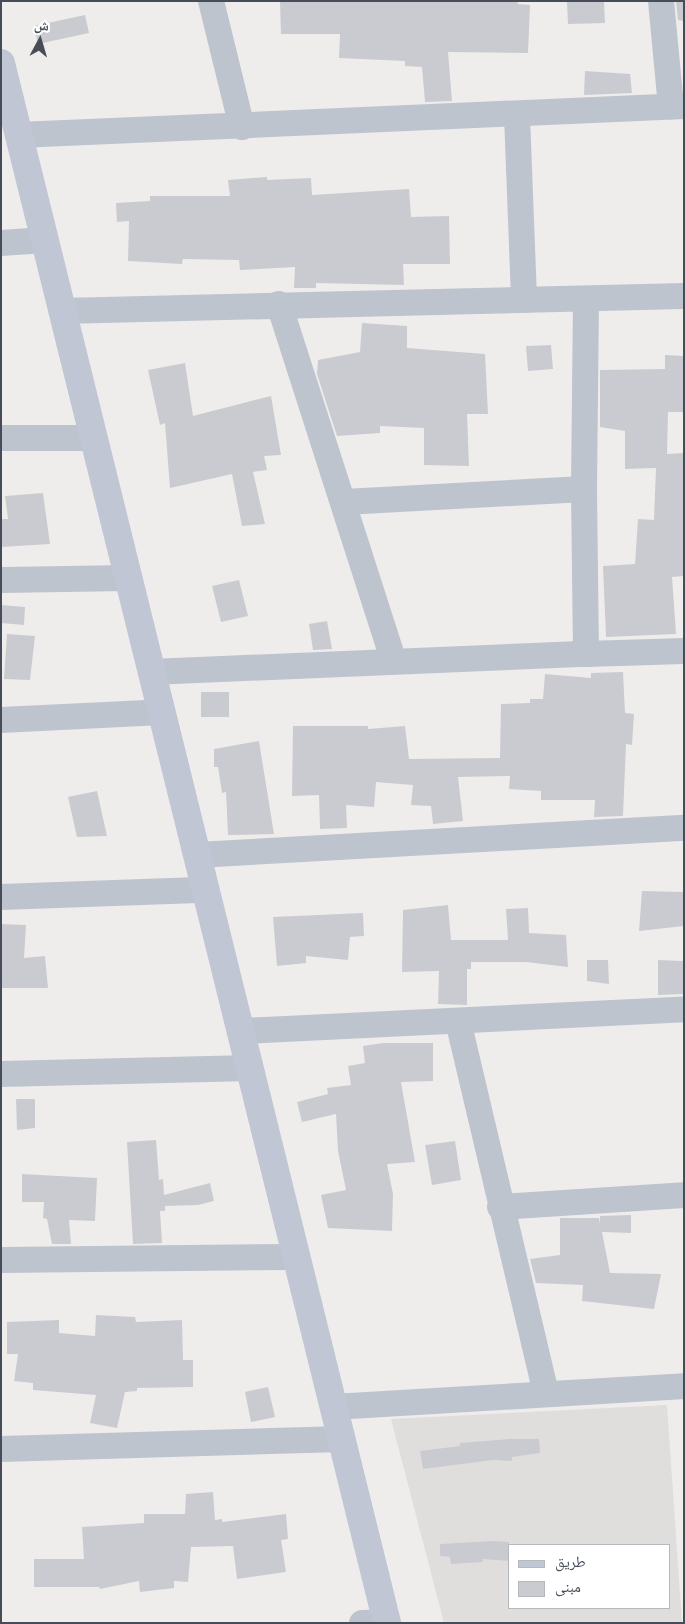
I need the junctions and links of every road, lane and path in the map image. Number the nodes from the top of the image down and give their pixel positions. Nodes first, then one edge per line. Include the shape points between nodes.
1 (211, 1) edge
2 (661, 1) edge
3 (1, 63) edge
4 (677, 106) edge
5 (517, 116) junction
6 (242, 128) junction
7 (18, 135) junction
8 (45, 240) junction
9 (1, 243) edge
10 (684, 296) edge
11 (586, 299) junction
12 (524, 300) junction
13 (279, 304) junction
14 (62, 310) junction
15 (1, 438) edge
16 (94, 438) junction
17 (584, 489) junction
18 (344, 502) junction
19 (128, 578) junction
20 (1, 580) edge
21 (684, 651) edge
22 (586, 654) junction
23 (392, 660) junction
24 (152, 672) junction
25 (162, 712) junction
26 (1, 720) edge
27 (684, 828) edge
28 (197, 855) junction
29 (206, 890) junction
30 (1, 897) edge
31 (684, 1009) edge
32 (458, 1021) junction
33 (242, 1031) junction
34 (250, 1068) junction
35 (1, 1074) edge
36 (684, 1195) edge
37 (500, 1207) junction
38 (296, 1257) junction
39 (1, 1260) edge
40 (684, 1386) edge
41 (546, 1392) junction
42 (333, 1407) junction
43 (342, 1439) junction
44 (1, 1449) edge
45 (387, 1622) edge
46 (362, 1623) edge

1 - 6 street
2 - 4 street
3 - 7 street
4 - 5 street
5 - 6 street
5 - 12 street
6 - 7 street
7 - 8 street
8 - 9 street
8 - 14 street
10 - 11 street
11 - 12 street
11 - 17 street
12 - 13 street
13 - 14 street
13 - 18 street
14 - 16 street
15 - 16 street
16 - 19 street
17 - 18 street
17 - 22 street
18 - 23 street
19 - 20 street
19 - 24 street
21 - 22 street
22 - 23 street
23 - 24 street
24 - 25 street
25 - 26 street
25 - 28 street
27 - 28 street
28 - 29 street
29 - 30 street
29 - 33 street
31 - 32 street
32 - 33 street
32 - 37 street
33 - 34 street
34 - 35 street
34 - 38 street
36 - 37 street
37 - 41 street
38 - 39 street
38 - 42 street
40 - 41 street
41 - 42 street
42 - 43 street
43 - 44 street
43 - 45 street
45 - 46 street

